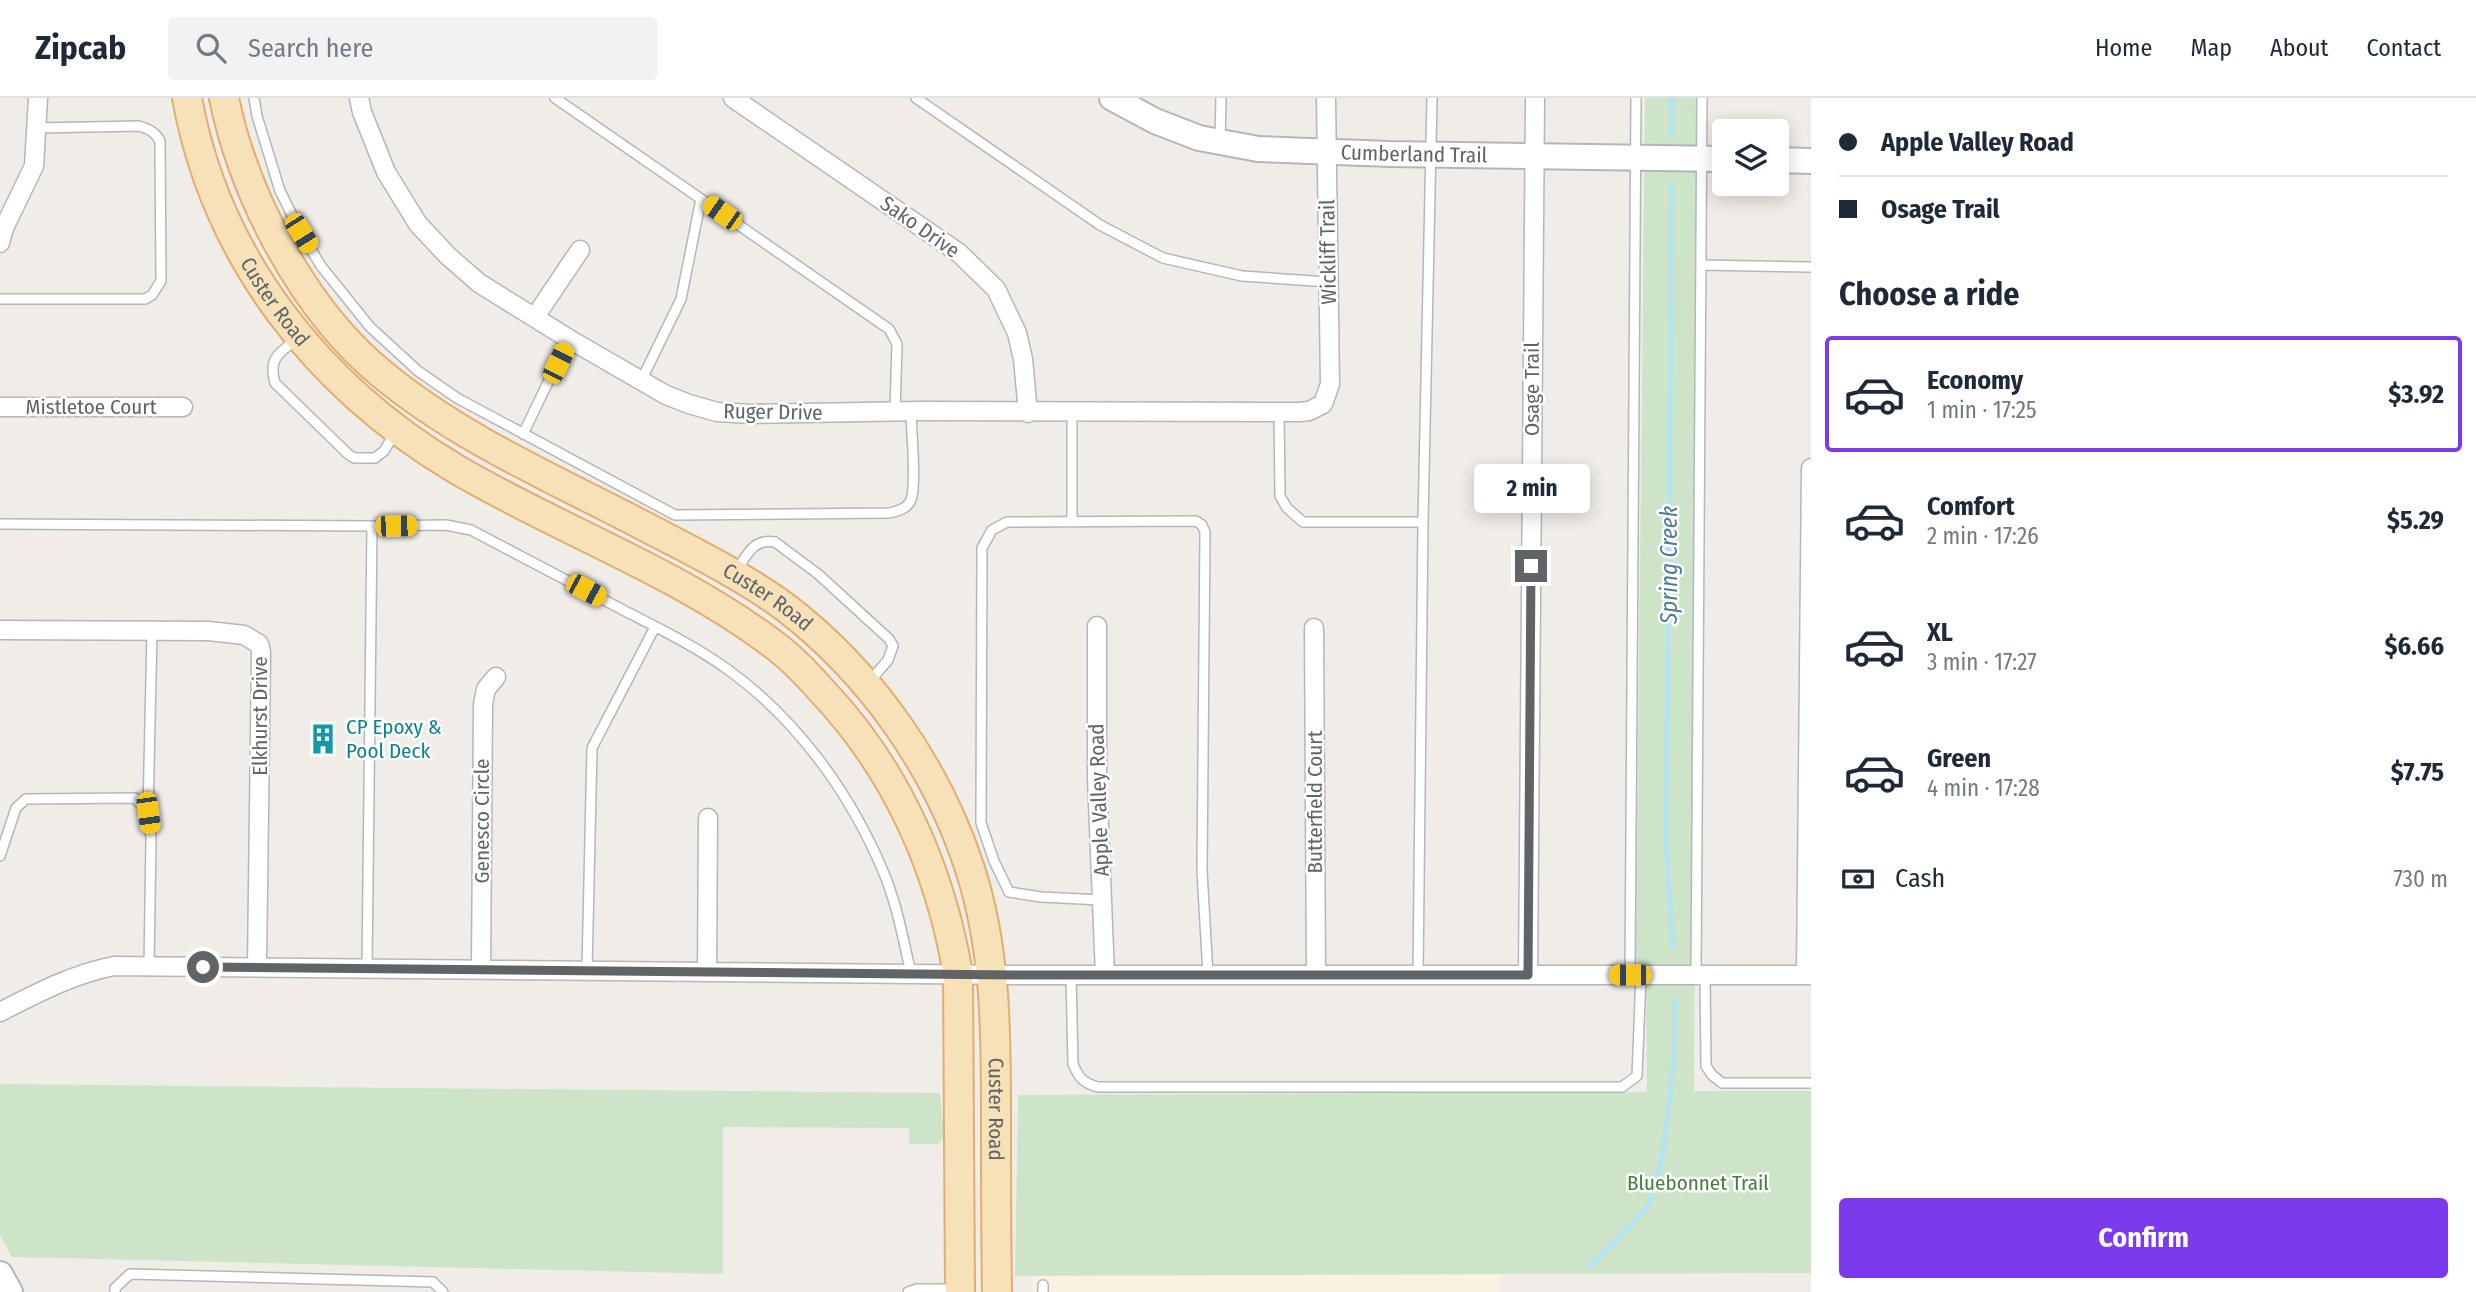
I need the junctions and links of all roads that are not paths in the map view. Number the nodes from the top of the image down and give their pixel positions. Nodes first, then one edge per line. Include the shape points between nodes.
1 (37, 98) edge
2 (187, 98) edge
3 (224, 98) edge
4 (254, 98) edge
5 (359, 98) edge
6 (555, 98) edge
7 (733, 98) edge
8 (916, 98) edge
9 (1112, 98) edge
10 (1221, 98) edge
11 (1326, 98) edge
12 (1432, 98) edge
13 (1535, 98) edge
14 (1636, 98) edge
15 (1703, 98) edge
16 (37, 128) junction
17 (1220, 143) junction
18 (1326, 152) junction
19 (1712, 153) edge
20 (1431, 154) junction
21 (1534, 157) junction
22 (1636, 158) junction
23 (1712, 159) edge
24 (1789, 160) edge
25 (1811, 161) edge
26 (1712, 168) edge
27 (701, 199) junction
28 (0, 243) edge
29 (580, 250) dead end
30 (1701, 265) junction
31 (1811, 267) edge
32 (1328, 282) junction
33 (0, 299) edge
34 (328, 317) junction
35 (536, 317) junction
36 (299, 338) junction
37 (569, 339) junction
38 (641, 380) junction
39 (1323, 404) joint
40 (0, 407) edge
41 (183, 407) dead end
42 (903, 411) junction
43 (1279, 411) junction
44 (1072, 412) junction
45 (1028, 413) junction
46 (397, 430) junction
47 (523, 434) junction
48 (1811, 468) edge
49 (1072, 522) junction
50 (1423, 522) junction
51 (0, 524) edge
52 (372, 526) junction
53 (735, 574) junction
54 (1097, 626) dead end
55 (655, 627) junction
56 (1314, 628) dead end
57 (0, 629) edge
58 (152, 631) junction
59 (496, 677) dead end
60 (866, 685) junction
61 (839, 709) junction
62 (148, 813) junction
63 (708, 818) dead end
64 (0, 856) edge
65 (1102, 900) junction
66 (149, 966) junction
67 (257, 967) junction
68 (367, 968) junction
69 (481, 970) junction
70 (587, 971) junction
71 (707, 972) junction
72 (911, 973) junction
73 (958, 974) junction
74 (993, 975) junction
75 (1072, 975) junction
76 (1105, 975) junction
77 (1209, 975) junction
78 (1315, 975) junction
79 (1418, 975) junction
80 (1528, 975) junction
81 (1635, 975) junction
82 (1700, 975) junction
83 (1808, 975) edge
84 (0, 1012) edge
85 (1811, 1083) edge
86 (0, 1274) edge
87 (960, 1290) edge
88 (997, 1290) edge
89 (10, 1292) edge
90 (115, 1292) edge
91 (443, 1292) edge
92 (908, 1292) edge

1 - 16 street
2 - 36 main road, Custer Road via 204,163 229,228 267,295
3 - 34 main road, Custer Road via 255,199
4 - 47 lane via 280,191 321,266 362,317 418,370
5 - 35 street, Ruger Drive via 386,172 418,224 479,283
6 - 27 lane
7 - 45 street, Sako Drive via 959,253 996,289 1017,333
8 - 32 lane via 1100,225 1163,258 1241,276
9 - 17 street, Cumberland Trail via 1155,121
10 - 17 lane
11 - 18 street, Wickliff Trail
12 - 20 lane
13 - 21 street, Osage Trail
14 - 22 lane
15 - 19 lane
16 - 28 street via 34,166
16 - 33 lane via 139,126 157,135 161,281 145,299
17 - 18 street, Cumberland Trail
18 - 20 street, Cumberland Trail
18 - 32 street, Wickliff Trail
20 - 21 street, Cumberland Trail
20 - 50 lane
21 - 22 street, Cumberland Trail
21 - 80 street, Osage Trail
22 - 23 street, Cumberland Trail
22 - 81 lane
24 - 25 street
26 - 30 lane
27 - 38 lane via 681,299
27 - 42 lane via 890,329 897,344
29 - 35 street
30 - 31 lane
30 - 82 lane
32 - 39 street, Wickliff Trail via 1329,384
34 - 36 main road
34 - 53 main road, Custer Road via 383,375 459,429
35 - 37 street, Ruger Drive
36 - 46 main road, Custer Road via 346,389
36 - 46 lane via 273,363 275,383 348,454 375,458
37 - 38 street, Ruger Drive
37 - 47 lane
38 - 42 street, Ruger Drive via 666,395 717,412
39 - 43 street, Ruger Drive via 1309,411
40 - 41 street, Mistletoe Court
42 - 45 street, Ruger Drive
42 - 47 lane via 911,502 889,513 675,515
43 - 44 street, Ruger Drive
43 - 50 lane via 1280,496 1303,522
44 - 45 street, Ruger Drive
44 - 49 lane
46 - 61 main road, Custer Road via 456,469 710,602 774,645
48 - 83 street
49 - 65 lane via 1007,522 992,530 982,548 981,822 1009,892
49 - 77 lane via 1196,521 1205,532 1202,872
50 - 79 lane
51 - 52 lane
52 - 55 lane via 446,524 471,530
52 - 68 lane
53 - 60 main road, Custer Road via 808,626
53 - 60 lane via 750,549 770,541 818,574 893,646 888,660
54 - 65 street, Apple Valley Road
55 - 70 lane via 592,748
55 - 72 lane via 728,669 777,712 835,780 884,873
56 - 78 street, Butterfield Court
57 - 58 street, Elkhurst Drive
58 - 62 lane
58 - 67 street, Elkhurst Drive via 244,635 260,644
59 - 69 street, Genesco Circle via 486,688 482,704
60 - 61 main road
60 - 74 main road, Custer Road via 916,752 956,832 974,883
61 - 73 main road, Custer Road via 886,774 925,850 944,905
62 - 64 lane via 135,798 26,799 16,808
62 - 66 lane
63 - 71 street
65 - 76 street, Apple Valley Road
66 - 67 street
66 - 84 street via 91,971
67 - 68 street
68 - 69 street
69 - 70 street
70 - 71 street
71 - 72 street
72 - 73 street
73 - 74 street
73 - 87 main road, Custer Road
74 - 75 street
74 - 88 main road, Custer Road
75 - 76 street
75 - 81 lane via 1073,1064 1084,1083 1098,1087 1622,1087 1637,1076
76 - 77 street
77 - 78 street
78 - 79 street
79 - 80 street
80 - 81 street
81 - 82 street
82 - 83 street
82 - 85 lane via 1706,1066 1712,1075 1722,1083
86 - 89 street
87 - 88 main road
87 - 92 lane
90 - 91 lane via 130,1274 433,1282

